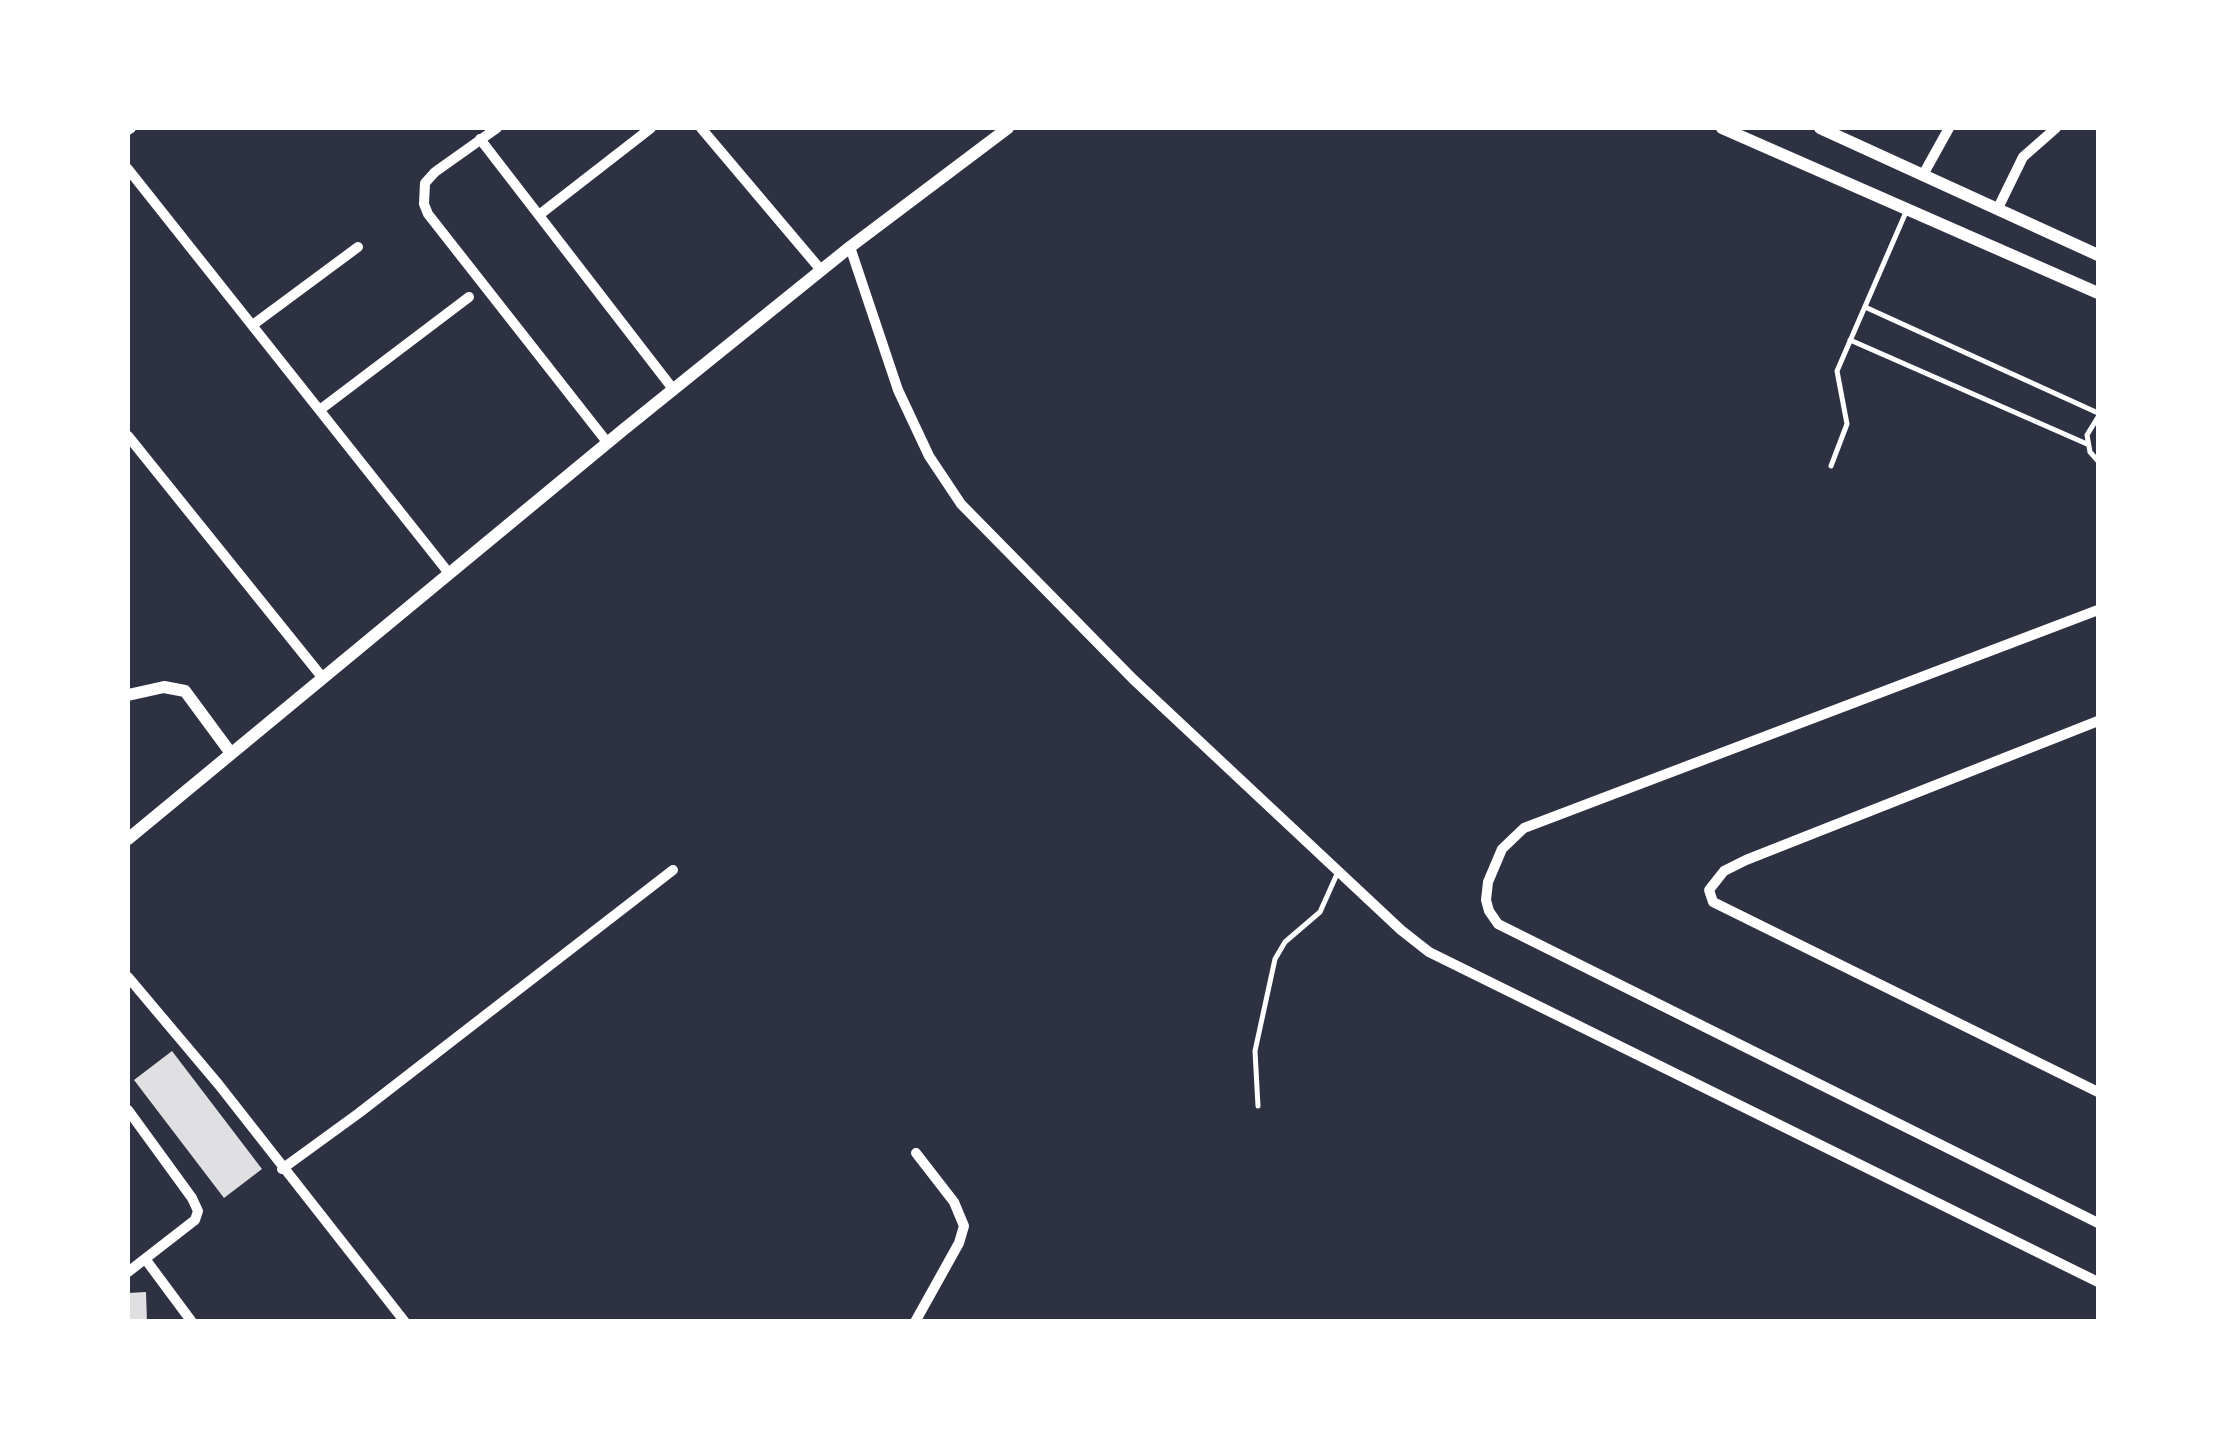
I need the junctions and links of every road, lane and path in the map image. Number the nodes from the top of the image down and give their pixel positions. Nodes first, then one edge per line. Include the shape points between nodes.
1 (496, 128) edge
2 (651, 128) edge
3 (702, 128) edge
4 (1008, 128) edge
5 (1722, 128) edge
6 (1820, 128) edge
7 (1949, 128) edge
8 (2056, 128) edge
9 (480, 139) junction
10 (128, 169) edge
11 (1924, 173) junction
12 (1998, 208) junction
13 (1907, 209) junction
14 (539, 215) junction
15 (850, 246) junction
16 (358, 247) dead end
17 (2098, 255) edge
18 (821, 270) junction
19 (2098, 294) edge
20 (469, 298) dead end
21 (1865, 307) junction
22 (254, 324) junction
23 (1850, 340) junction
24 (673, 390) junction
25 (321, 409) junction
26 (2098, 415) edge
27 (128, 436) edge
28 (608, 442) junction
29 (2087, 444) junction
30 (2098, 461) edge
31 (1832, 466) dead end
32 (448, 572) junction
33 (2098, 610) edge
34 (322, 677) junction
35 (128, 694) edge
36 (2098, 721) edge
37 (230, 752) junction
38 (128, 839) edge
39 (673, 870) dead end
40 (1338, 871) junction
41 (128, 977) edge
42 (2098, 1092) edge
43 (1258, 1106) dead end
44 (128, 1110) edge
45 (916, 1153) dead end
46 (282, 1168) junction
47 (2098, 1223) edge
48 (146, 1260) junction
49 (128, 1272) edge
50 (2098, 1282) edge
51 (192, 1322) edge
52 (406, 1322) edge
53 (914, 1322) edge

1 - 9 street
2 - 14 street
3 - 18 street
4 - 15 street
5 - 13 street
6 - 11 street
7 - 11 street
8 - 12 street via 2023,157
9 - 14 street
9 - 28 street via 426,183 428,214
10 - 22 street
11 - 12 street
12 - 17 street
13 - 19 street
13 - 21 lane
14 - 24 street
15 - 18 street
15 - 40 street via 898,390 929,456 962,504 1133,679
16 - 22 street
18 - 24 street
20 - 25 street
21 - 23 lane
21 - 26 lane
22 - 25 street
23 - 29 lane
23 - 31 lane via 1837,371 1847,417
24 - 28 street
25 - 32 street
26 - 29 lane
27 - 34 street
28 - 32 street
29 - 30 lane
32 - 34 street
33 - 47 street via 1524,828 1502,849 1486,900 1498,924
34 - 37 street
35 - 37 street via 164,686 185,692
36 - 42 street via 1746,860 1724,871 1709,890 1713,902
37 - 38 street
39 - 46 street
40 - 43 lane via 1326,904 1284,942 1276,959 1254,1050
40 - 50 street via 1430,952
41 - 46 street
44 - 48 street via 198,1211
45 - 53 street via 964,1226
46 - 52 street
48 - 49 street
48 - 51 street

